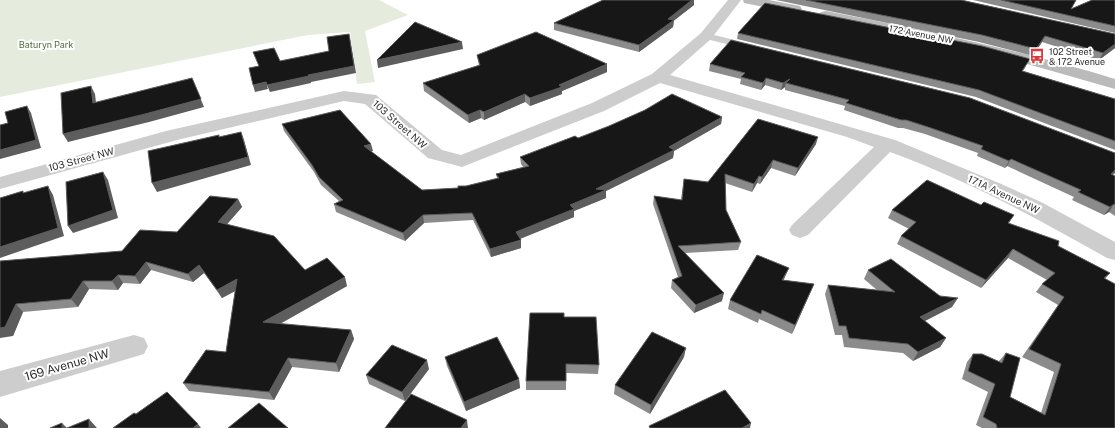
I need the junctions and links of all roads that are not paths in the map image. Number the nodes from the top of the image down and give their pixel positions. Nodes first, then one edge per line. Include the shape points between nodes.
1 (735, 0) edge
2 (749, 0) edge
3 (706, 36) junction
4 (760, 49) edge
5 (658, 77) junction
6 (1115, 84) edge
7 (888, 144) junction
8 (0, 182) edge
9 (800, 230) dead end
10 (1115, 252) edge
11 (134, 346) dead end
12 (0, 384) edge

1 - 3 street, 103 Street NW
2 - 6 street, 172 Avenue NW via 985,48
3 - 4 lane
3 - 5 street, 103 Street NW
5 - 7 street, 171A Avenue NW
5 - 8 street, 103 Street NW via 598,107 462,161 435,154 370,99 344,96 181,133
7 - 9 street
7 - 10 street, 171A Avenue NW via 992,187
11 - 12 street, 169 Avenue NW

